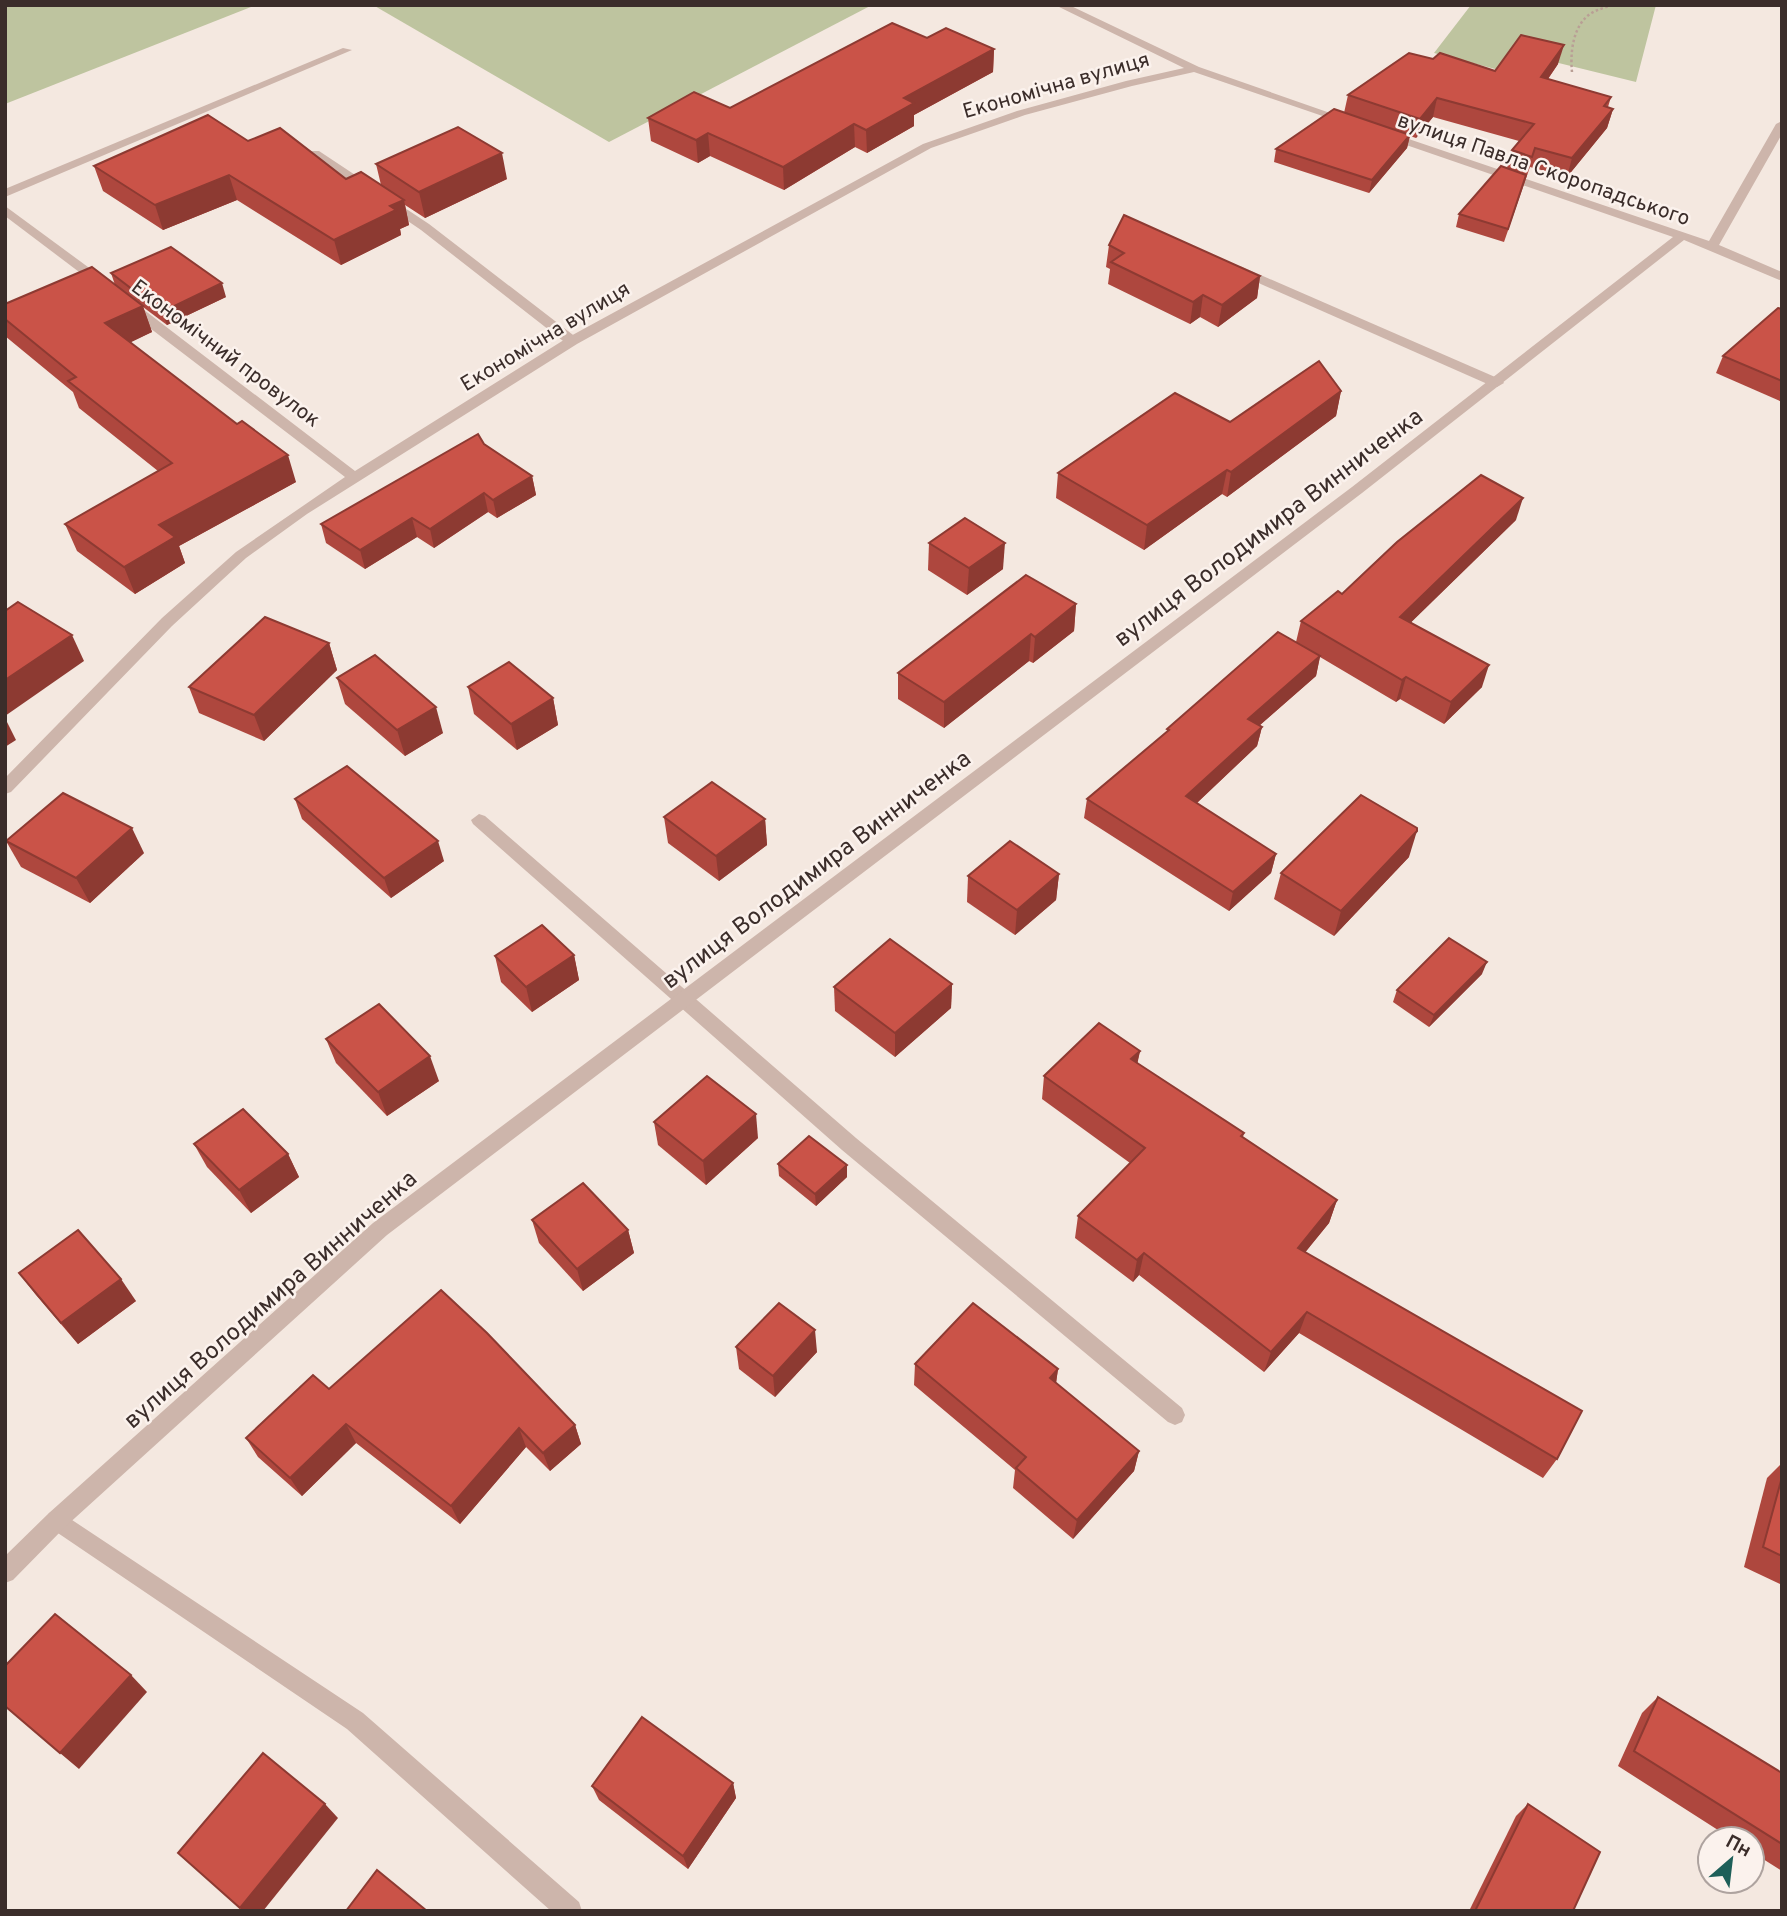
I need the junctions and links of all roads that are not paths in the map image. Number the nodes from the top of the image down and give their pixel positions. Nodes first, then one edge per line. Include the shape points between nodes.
1 (1060, 5) edge
2 (347, 50) dead end
3 (1195, 69) junction
4 (1782, 124) edge
5 (1363, 127) edge
6 (1376, 131) edge
7 (315, 153) edge
8 (5, 193) edge
9 (5, 210) edge
10 (1682, 236) junction
11 (1712, 246) junction
12 (1228, 265) edge
13 (1782, 277) edge
14 (572, 341) junction
15 (1497, 383) junction
16 (355, 478) junction
17 (5, 788) edge
18 (480, 820) dead end
19 (684, 1000) junction
20 (1175, 1415) dead end
21 (57, 1520) junction
22 (5, 1572) edge
23 (570, 1911) edge

1 - 3 street, вулиця Павла Скоропадського
2 - 8 street
3 - 5 street, вулиця Павла Скоропадського
3 - 14 street, Економічна вулиця via 1021,113 927,146
4 - 11 street
6 - 10 street, вулиця Павла Скоропадського
7 - 14 street via 425,227
9 - 16 street, Економічний провулок
10 - 11 street, вулиця Павла Скоропадського
10 - 15 street, вулиця Володимира Винниченка
11 - 13 street, вулиця Павла Скоропадського
12 - 15 street
14 - 16 street, Економічна вулиця
15 - 19 street, вулиця Володимира Винниченка
16 - 17 street, Економічна вулиця via 302,511 213,579
18 - 19 street
19 - 20 street
19 - 21 street, вулиця Володимира Винниченка via 380,1229
21 - 22 street, вулиця Володимира Винниченка
21 - 23 street via 355,1721

